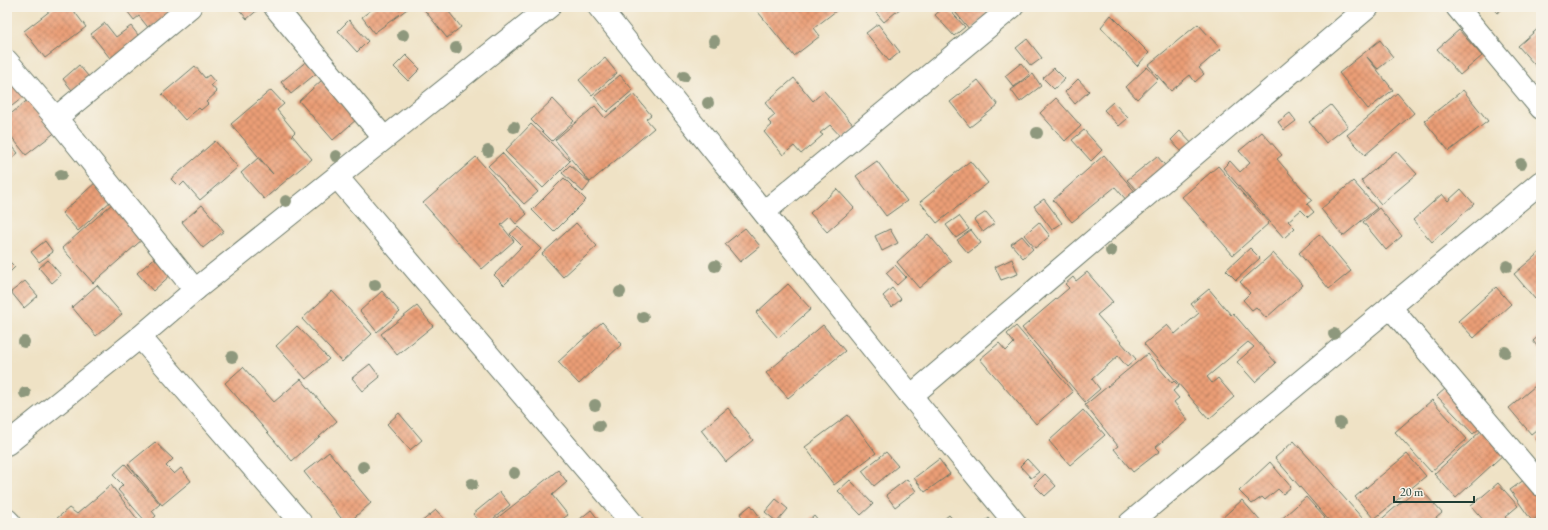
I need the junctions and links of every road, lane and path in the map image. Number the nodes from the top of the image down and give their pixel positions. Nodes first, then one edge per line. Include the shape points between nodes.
1 (190, 7) edge
2 (275, 7) edge
3 (549, 7) edge
4 (599, 7) edge
5 (1012, 7) edge
6 (1368, 7) edge
7 (1457, 7) edge
8 (7, 61) edge
9 (1541, 108) edge
10 (56, 118) junction
11 (384, 138) junction
12 (337, 177) junction
13 (1541, 182) edge
14 (764, 212) junction
15 (195, 290) junction
16 (1390, 307) junction
17 (140, 336) junction
18 (911, 396) junction
19 (8, 440) edge
20 (1541, 485) edge
21 (7, 520) edge
22 (10, 523) edge
23 (301, 523) edge
24 (632, 523) edge
25 (1015, 523) edge
26 (1130, 523) edge

1 - 10 street
2 - 11 street
3 - 11 street
4 - 14 street
5 - 14 street
6 - 18 street
7 - 9 street
8 - 10 street
10 - 15 street
11 - 12 street
12 - 15 street
12 - 24 street
13 - 16 street
14 - 18 street
15 - 17 street
16 - 20 street
16 - 26 street
17 - 19 street
17 - 23 street
18 - 25 street
21 - 22 street

